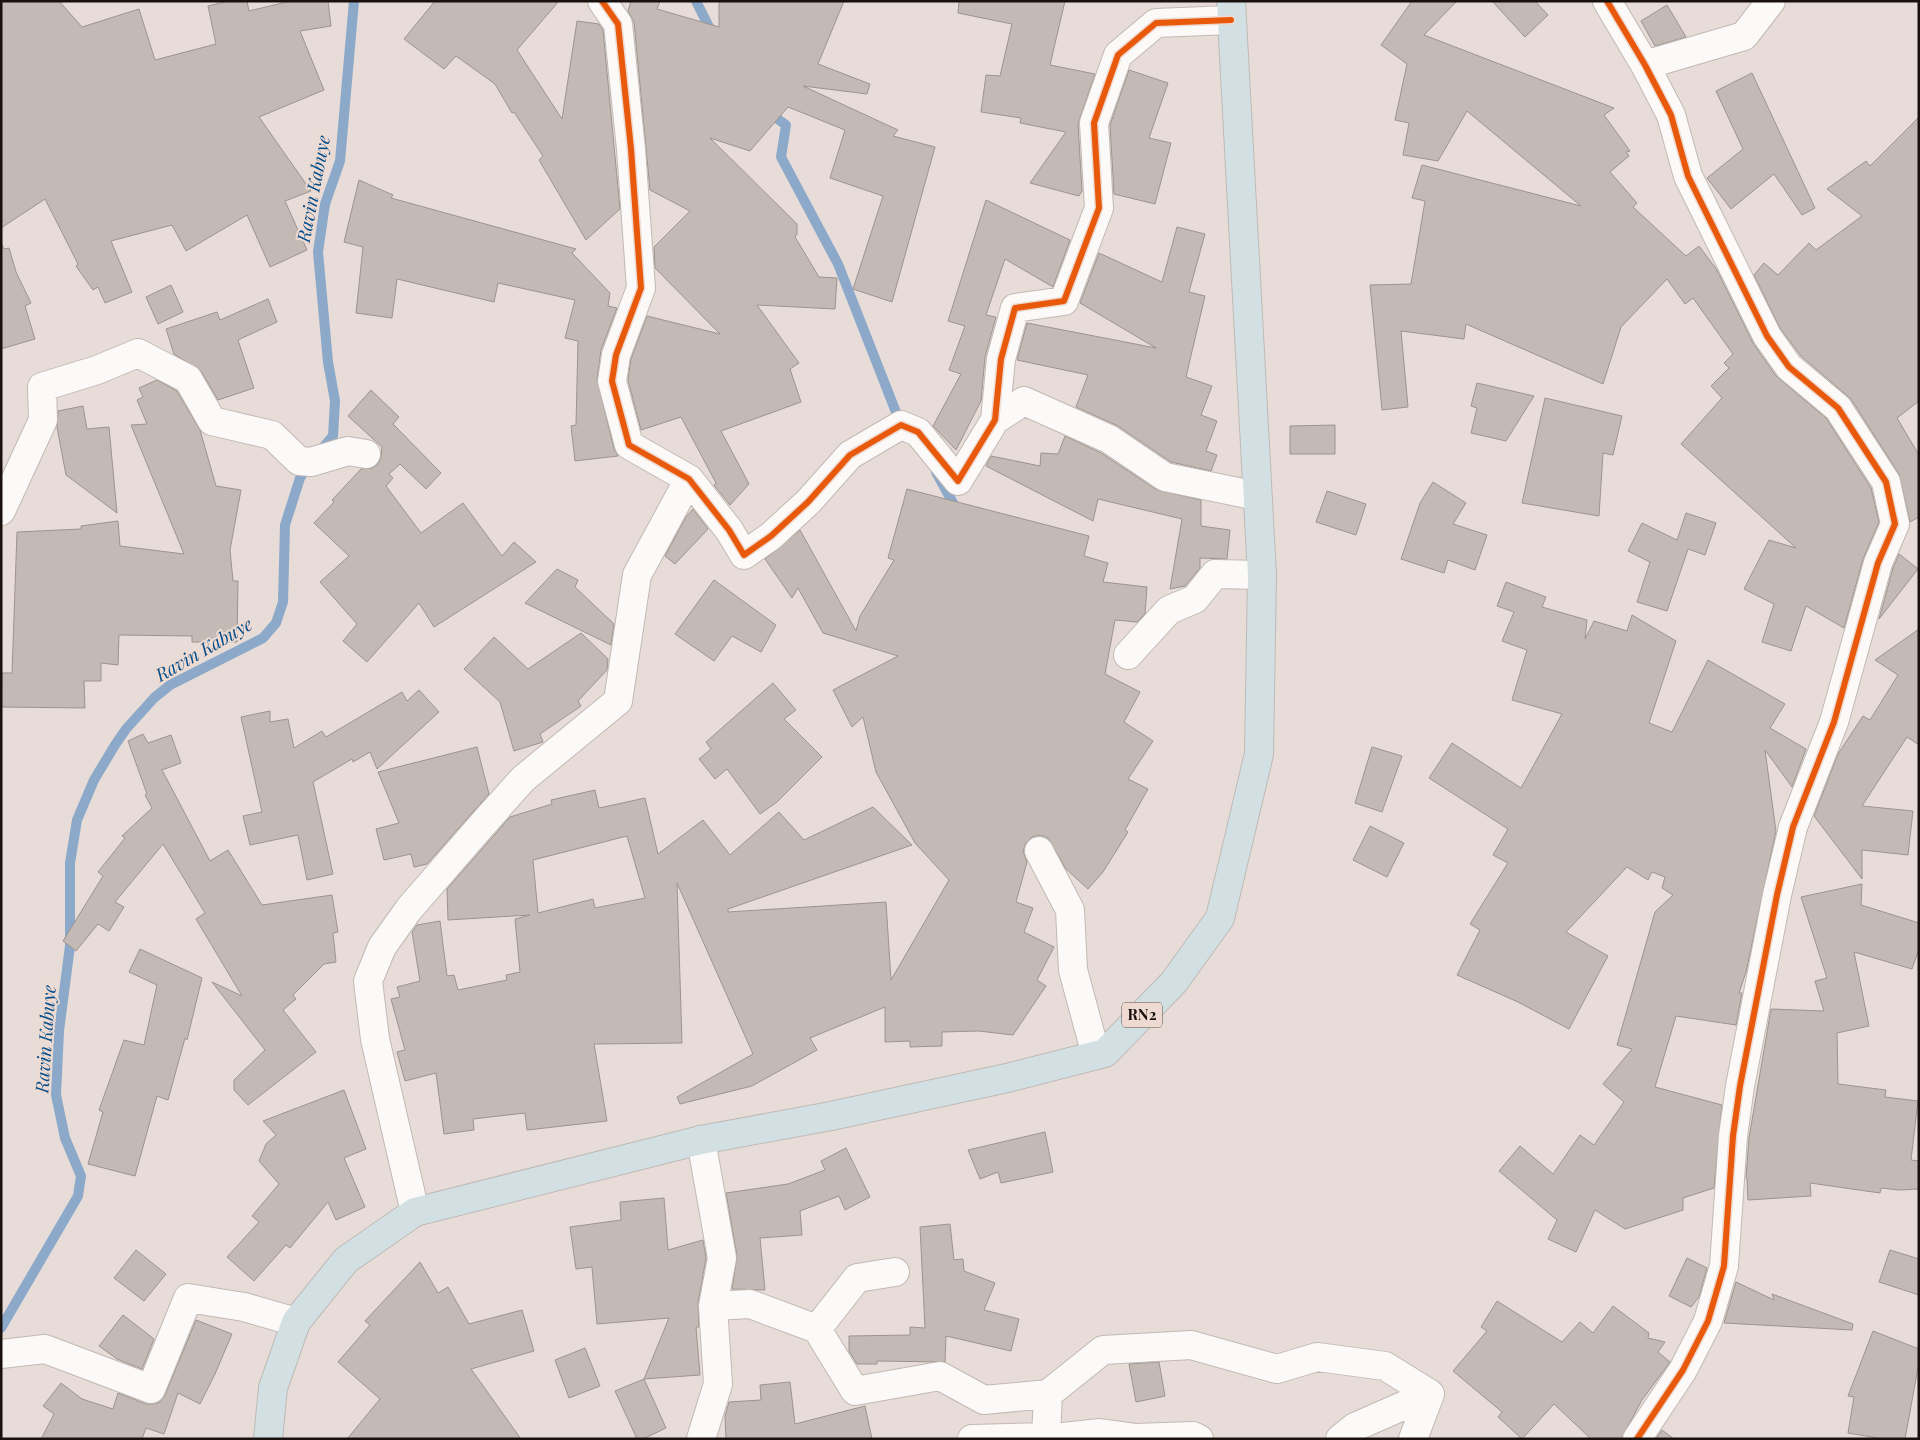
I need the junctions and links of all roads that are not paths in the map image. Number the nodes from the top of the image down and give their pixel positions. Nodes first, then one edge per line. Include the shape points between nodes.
1 (602, 1) edge
2 (1607, 1) edge
3 (1771, 1) edge
4 (1231, 10) edge
5 (1645, 65) junction
6 (995, 420) junction
7 (366, 454) dead end
8 (689, 479) junction
9 (1257, 496) junction
10 (1, 511) edge
11 (1262, 576) junction
12 (1128, 655) dead end
13 (1039, 851) dead end
14 (1096, 1055) junction
15 (701, 1140) junction
16 (415, 1212) junction
17 (895, 1272) dead end
18 (713, 1306) junction
19 (296, 1322) junction
20 (816, 1329) junction
21 (1, 1354) edge
22 (1048, 1394) junction
23 (1430, 1394) junction
24 (1046, 1438) edge
25 (268, 1439) edge
26 (701, 1439) edge
27 (972, 1439) edge
28 (1198, 1439) edge
29 (1340, 1439) edge
30 (1413, 1439) edge
31 (1637, 1439) edge

1 - 8 street via 618,24 641,288 616,355 612,381 629,445
2 - 5 street
3 - 5 street via 1744,36
4 - 6 street via 1156,23 1118,56 1094,122 1099,208 1064,301 1015,308 1001,359
4 - 9 highway, RN2
5 - 31 street via 1671,115 1688,176 1767,336 1789,367 1838,408 1886,482 1895,524 1878,562 1834,722 1793,828 1777,895 1740,1086 1733,1136 1724,1266 1708,1322 1683,1370
6 - 8 street via 958,481 918,432 901,425 850,455 808,502 771,536 744,555 729,530
6 - 9 street via 1024,401 1109,439 1165,477
7 - 10 street via 348,451 311,462 299,461 272,434 212,421 188,378 138,353 42,387 43,420
8 - 16 street via 637,575 618,701 523,779 488,818 409,909 382,947 368,981 374,1039
9 - 11 highway, RN2
11 - 12 street via 1215,574 1195,599 1169,610
11 - 14 highway, RN2 via 1259,754 1220,918 1174,982 1105,1053
13 - 14 street via 1070,910 1073,970
14 - 15 highway, RN2 via 831,1116
15 - 16 highway, RN2
15 - 18 street via 722,1258
16 - 19 highway, RN2 via 346,1260
17 - 20 street via 857,1278
18 - 20 street via 750,1304
18 - 26 street via 718,1384
19 - 21 street via 244,1307 188,1298 151,1389 45,1349
19 - 25 highway, RN2 via 273,1388
20 - 22 street via 855,1391 940,1376 984,1400
22 - 23 street via 1103,1350 1191,1345 1277,1369 1317,1357 1385,1366
22 - 24 street
23 - 29 street via 1355,1428
23 - 30 street
24 - 27 street
24 - 28 street via 1100,1432 1136,1438 1193,1436

